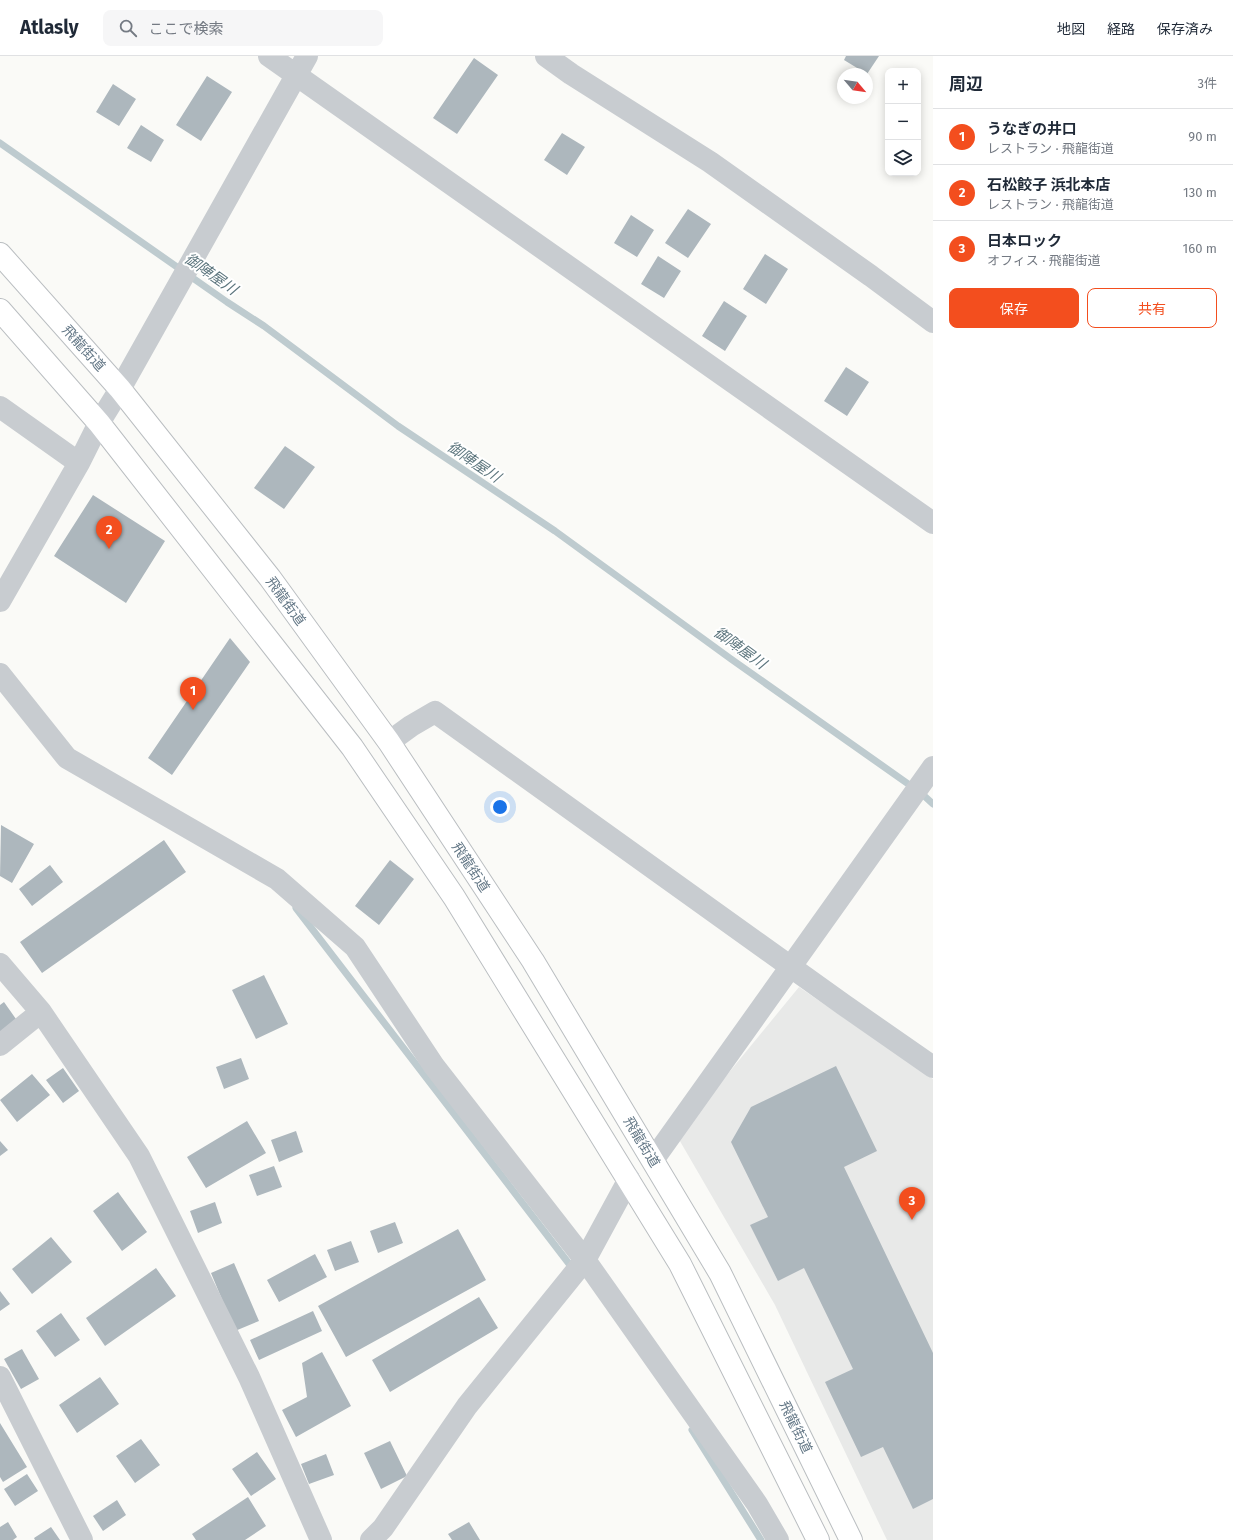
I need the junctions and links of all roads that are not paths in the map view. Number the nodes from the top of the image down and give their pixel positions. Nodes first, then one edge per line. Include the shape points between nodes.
1 (270, 56) edge
2 (307, 56) edge
3 (546, 56) edge
4 (296, 75) junction
5 (0, 254) edge
6 (0, 310) edge
7 (933, 322) edge
8 (120, 390) junction
9 (0, 407) edge
10 (99, 423) junction
11 (79, 463) junction
12 (933, 523) edge
13 (0, 601) edge
14 (0, 674) edge
15 (389, 742) junction
16 (924, 780) edge
17 (0, 964) edge
18 (791, 967) junction
19 (41, 1012) junction
20 (0, 1045) edge
21 (933, 1067) edge
22 (653, 1160) junction
23 (629, 1179) junction
24 (585, 1260) junction
25 (0, 1377) edge
26 (82, 1540) edge
27 (321, 1540) edge
28 (371, 1540) edge
29 (778, 1540) edge
30 (818, 1540) edge
31 (851, 1540) edge

1 - 4 street
2 - 4 street
3 - 7 street via 710,162
4 - 8 street
4 - 12 street
5 - 8 highway, 飛龍街道
6 - 10 highway
8 - 10 street
8 - 15 highway, 飛龍街道 via 270,578
9 - 11 street
10 - 11 street
10 - 23 highway via 352,747 454,897
11 - 13 street
14 - 24 street via 66,758 277,880 355,947 434,1066
15 - 18 street via 435,712
15 - 22 highway, 飛龍街道 via 533,961
16 - 18 street
17 - 19 street
18 - 21 street
18 - 22 street
19 - 20 street
19 - 27 street via 139,1156 248,1377
22 - 31 highway, 飛龍街道 via 720,1273
23 - 24 street
23 - 30 highway via 680,1264
24 - 28 street via 467,1406 383,1528
24 - 29 street via 757,1504
25 - 26 street

